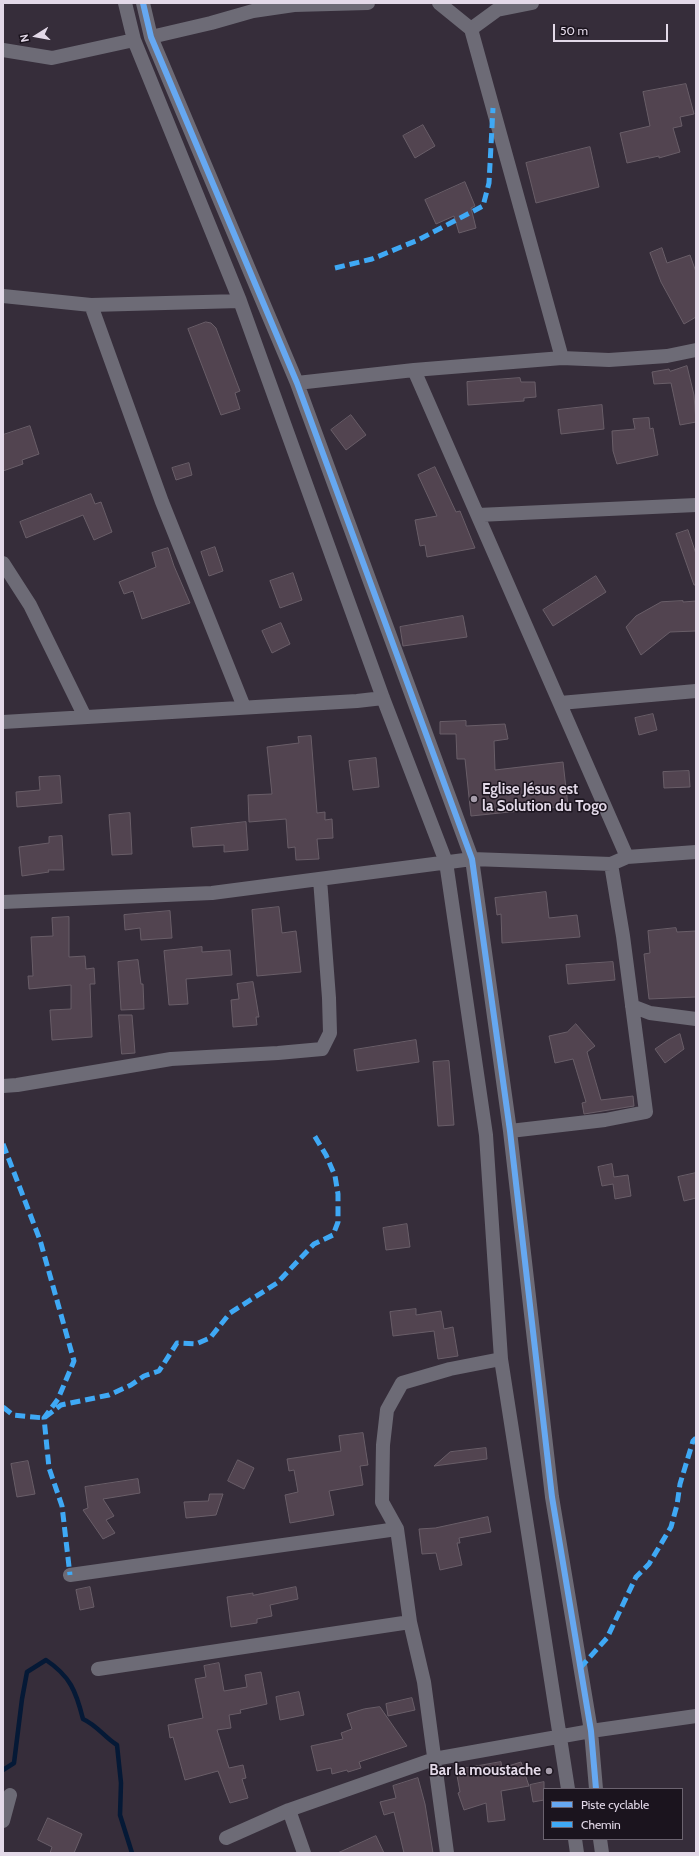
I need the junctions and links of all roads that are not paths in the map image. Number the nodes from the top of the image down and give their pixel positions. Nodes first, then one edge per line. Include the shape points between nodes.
1 (125, 3) edge
2 (143, 3) edge
3 (368, 3) edge
4 (439, 3) edge
5 (532, 3) edge
6 (471, 28) junction
7 (151, 37) junction
8 (134, 40) junction
9 (3, 50) edge
10 (3, 296) edge
11 (240, 301) junction
12 (91, 305) junction
13 (696, 350) edge
14 (562, 358) junction
15 (414, 370) junction
16 (297, 383) junction
17 (696, 505) edge
18 (478, 515) junction
19 (3, 563) edge
20 (696, 691) edge
21 (383, 698) junction
22 (560, 703) junction
23 (244, 707) junction
24 (85, 718) junction
25 (3, 722) edge
26 (696, 852) edge
27 (628, 857) junction
28 (472, 859) junction
29 (446, 862) junction
30 (611, 864) junction
31 (320, 879) junction
32 (3, 902) edge
33 (632, 1006) junction
34 (696, 1019) edge
35 (3, 1086) edge
36 (510, 1131) junction
37 (501, 1359) junction
38 (397, 1529) junction
39 (70, 1575) dead end
40 (410, 1622) junction
41 (98, 1669) dead end
42 (696, 1716) edge
43 (590, 1732) junction
44 (561, 1737) junction
45 (434, 1759) junction
46 (568, 1788) edge
47 (596, 1788) edge
48 (10, 1795) dead end
49 (289, 1810) junction
50 (3, 1820) edge
51 (226, 1838) dead end
52 (575, 1840) edge
53 (600, 1840) edge
54 (304, 1853) edge
55 (447, 1853) edge
56 (577, 1853) edge
57 (602, 1853) edge

1 - 8 street
2 - 7 street
3 - 7 street via 294,5 253,11
4 - 6 street
5 - 6 street via 497,10
6 - 14 street
7 - 16 street
8 - 9 street via 52,58
8 - 11 street
10 - 12 street
11 - 12 street
11 - 21 street
12 - 23 street via 162,502
13 - 14 street via 667,356 609,360
14 - 15 street
15 - 16 street
15 - 18 street
16 - 28 street
17 - 18 street
18 - 22 street
19 - 24 street via 30,605
20 - 22 street
21 - 23 street
21 - 29 street
22 - 27 street
23 - 24 street
24 - 25 street
26 - 27 street
27 - 30 street
28 - 29 street
28 - 30 street
28 - 36 street
29 - 31 street
29 - 37 street via 486,1135
30 - 33 street
31 - 32 street via 212,893
31 - 35 street via 330,1033 322,1049 278,1054 171,1059
33 - 34 street via 650,1013
33 - 36 street via 646,1112 605,1120
36 - 43 street via 552,1497
37 - 38 street via 450,1369 402,1383 387,1410 383,1445 382,1502
37 - 44 street
38 - 39 street
38 - 40 street
40 - 41 street
40 - 45 street via 424,1682
42 - 43 street
43 - 44 street
43 - 47 street
44 - 45 street
44 - 46 street
45 - 49 street
45 - 55 street
48 - 50 street
49 - 51 street
49 - 54 street
52 - 56 street
53 - 57 street

